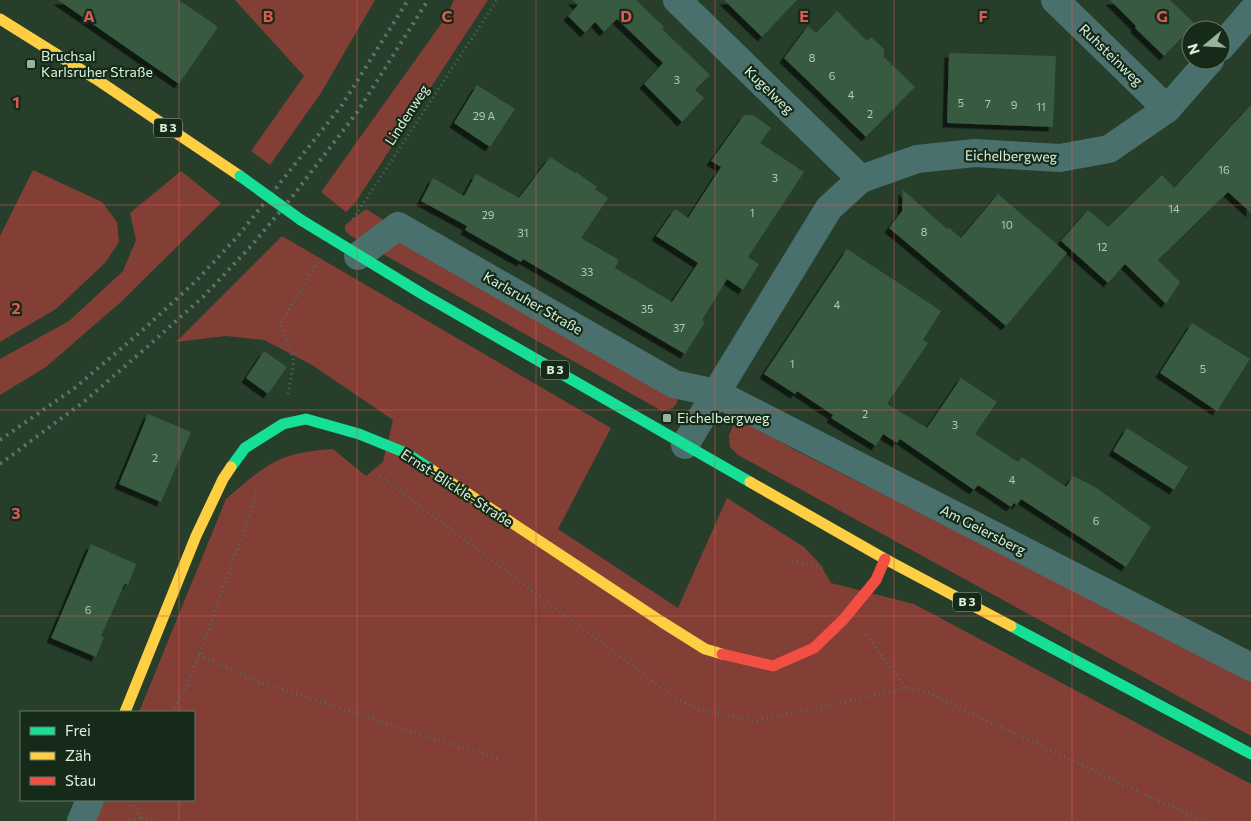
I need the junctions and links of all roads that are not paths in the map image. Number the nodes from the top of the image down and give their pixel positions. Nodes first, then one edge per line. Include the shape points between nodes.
1 (677, 0) edge
2 (1055, 0) edge
3 (1251, 12) edge
4 (0, 19) edge
5 (1231, 35) edge
6 (1201, 70) edge
7 (1167, 109) junction
8 (860, 179) junction
9 (342, 246) junction
10 (716, 392) junction
11 (685, 445) junction
12 (885, 559) junction
13 (1251, 667) edge
14 (125, 711) edge
15 (1251, 754) edge
16 (90, 801) edge
17 (81, 821) edge

1 - 8 street, Kugelweg
2 - 7 street, Ruhsteinweg
3 - 5 street
4 - 9 main road, B 3, bridge via 96,79
6 - 7 street, Eichelbergweg
7 - 8 street, Eichelbergweg via 1109,149 1060,158 974,153 917,159
8 - 10 street, Eichelbergweg via 828,208
9 - 10 street, Karlsruher Straße via 398,226 674,384
9 - 11 main road, B 3
10 - 11 street, Eichelbergweg
10 - 13 street, Am Geiersberg
11 - 12 main road, B 3
12 - 14 main road, Ernst-Blickle-Straße via 876,580 843,620 814,648 773,666 740,659 705,649 406,453 359,434 306,420 283,424 246,448 223,478
12 - 15 main road, B 3
16 - 17 street

